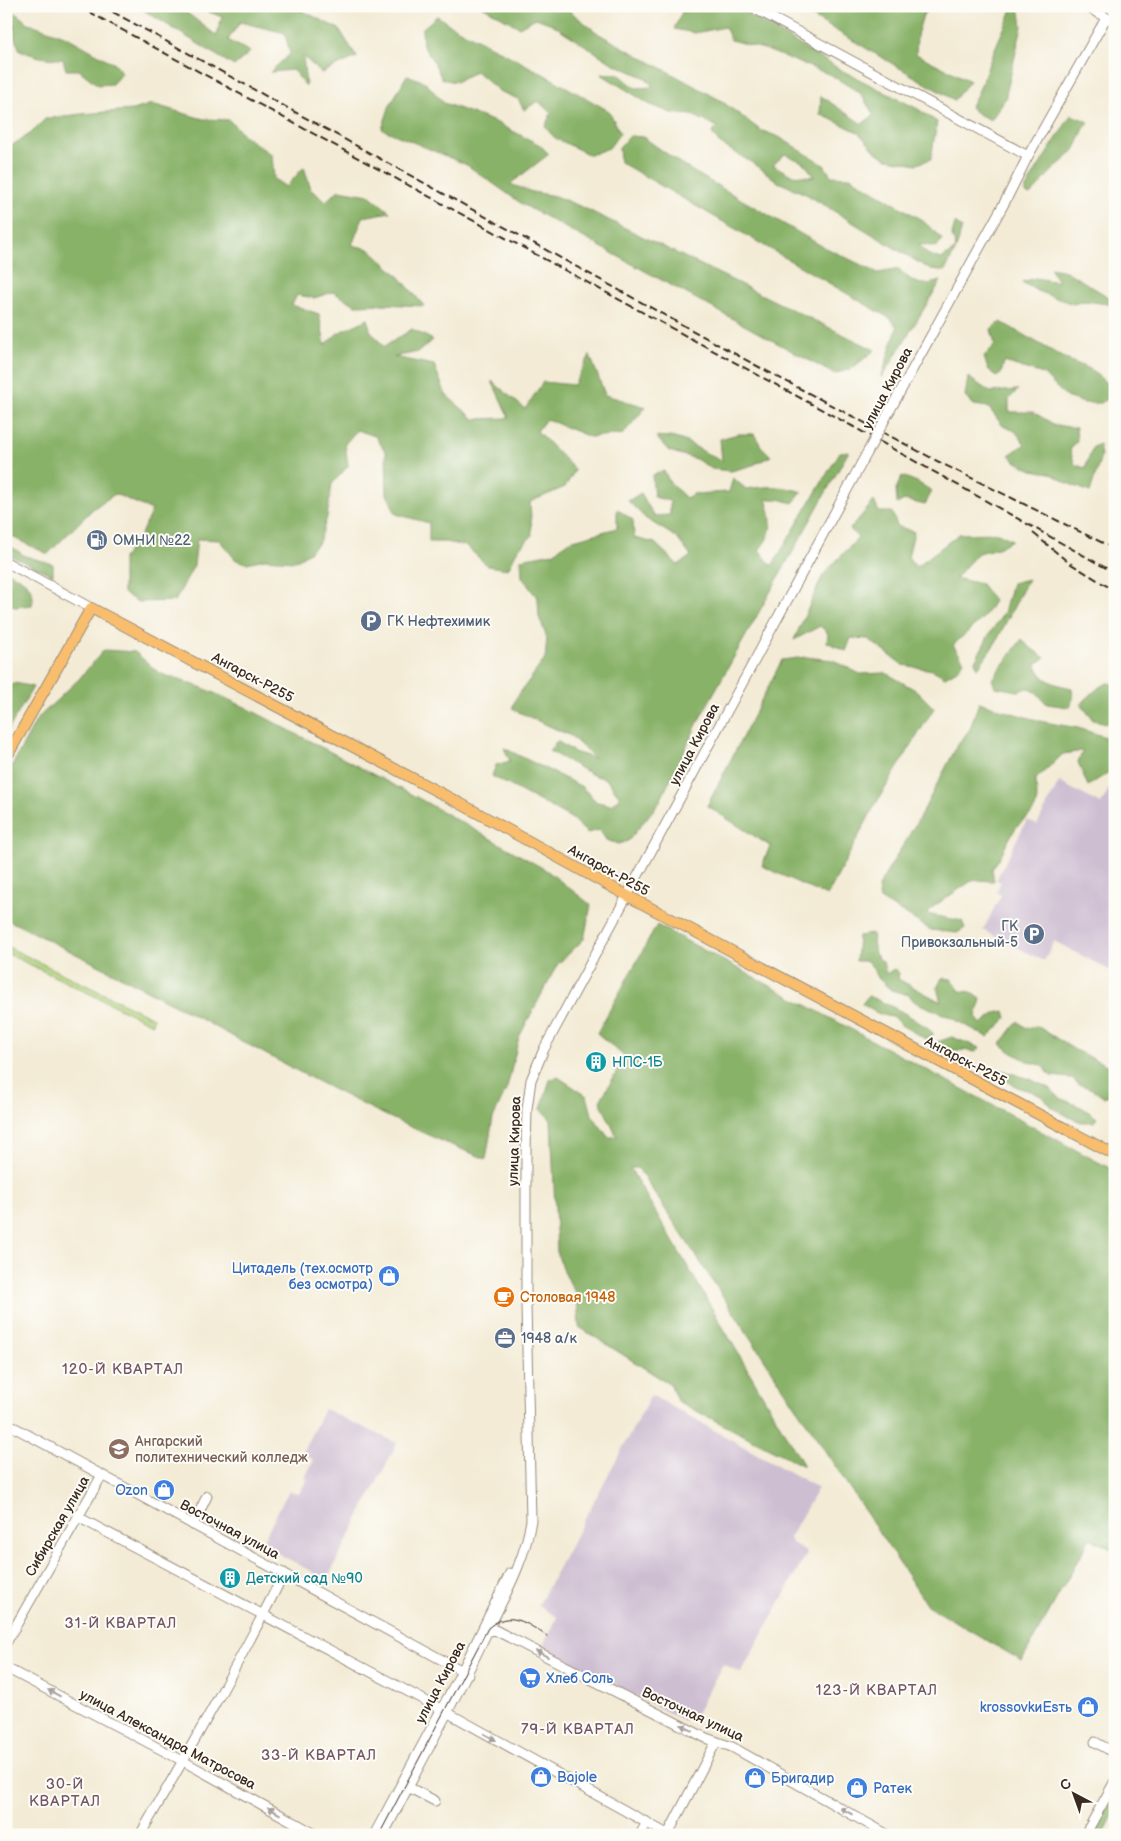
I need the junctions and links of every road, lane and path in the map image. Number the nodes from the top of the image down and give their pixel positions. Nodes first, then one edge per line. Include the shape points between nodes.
1 (750, 6) edge
2 (1085, 6) edge
3 (1106, 18) junction
4 (1115, 22) edge
5 (1028, 156) junction
6 (6, 562) edge
7 (91, 608) junction
8 (6, 758) edge
9 (628, 896) junction
10 (1115, 1156) edge
11 (6, 1423) edge
12 (102, 1475) junction
13 (207, 1496) dead end
14 (78, 1518) junction
15 (193, 1525) junction
16 (528, 1541) junction
17 (284, 1573) junction
18 (263, 1617) junction
19 (488, 1631) junction
20 (6, 1643) edge
21 (6, 1668) edge
22 (465, 1672) junction
23 (444, 1711) junction
24 (716, 1742) junction
25 (1095, 1742) dead end
26 (1115, 1753) edge
27 (183, 1761) junction
28 (1115, 1781) edge
29 (408, 1787) junction
30 (435, 1801) dead end
31 (647, 1822) junction
32 (669, 1834) edge
33 (140, 1835) edge
34 (317, 1835) edge
35 (374, 1835) edge
36 (383, 1835) edge
37 (640, 1835) edge
38 (888, 1835) edge
39 (1085, 1835) edge

1 - 5 street
2 - 3 street
3 - 4 street
3 - 5 street, улица Кирова
5 - 9 street, улица Кирова, bridge
6 - 7 street
7 - 8 main road
7 - 9 main road, Ангарск-Р255
9 - 10 main road, Ангарск-Р255
9 - 16 street, улица Кирова via 544,1049 531,1080 526,1152 531,1520
11 - 12 street, Восточная улица
12 - 14 street, Сибирская улица
12 - 15 street, Восточная улица
13 - 15 street
14 - 18 street
14 - 20 street, Сибирская улица
15 - 17 street, Восточная улица
16 - 19 street, улица Кирова via 511,1570
16 - 19 street, улица Кирова via 512,1597
17 - 18 street
17 - 22 street, Восточная улица
18 - 23 street
18 - 27 street
19 - 22 street, улица Кирова
24 -> 19 street, Восточная улица
27 -> 21 street, улица Александра Матросова
22 - 23 street, улица Кирова
23 - 29 street, улица Кирова
23 -> 31 street
23 - 35 street, улица Кирова
24 - 32 street
38 -> 24 street, Восточная улица via 732,1747
25 - 26 street
27 - 33 street
34 -> 27 street, улица Александра Матросова
28 - 39 street
29 - 30 street
29 - 36 street, улица Кирова
31 - 32 street
31 - 37 street

